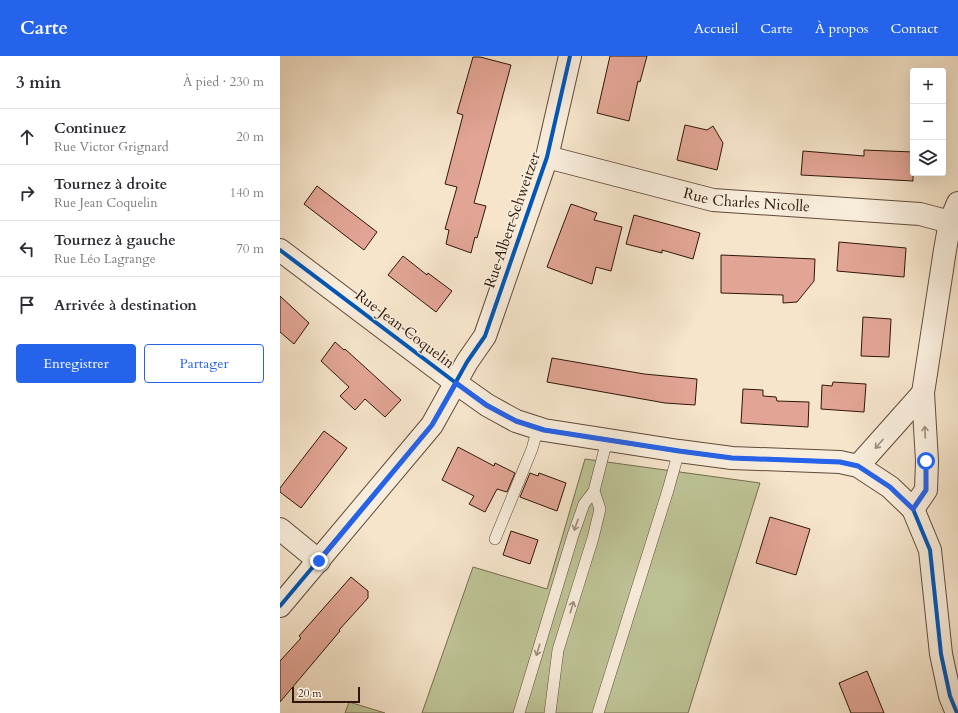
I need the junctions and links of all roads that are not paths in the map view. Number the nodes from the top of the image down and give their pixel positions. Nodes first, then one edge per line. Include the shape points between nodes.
1 (570, 56) edge
2 (547, 157) junction
3 (954, 213) edge
4 (280, 250) edge
5 (456, 383) junction
6 (923, 393) junction
7 (538, 428) junction
8 (607, 440) junction
9 (679, 451) junction
10 (858, 466) junction
11 (594, 491) junction
12 (913, 509) junction
13 (280, 529) edge
14 (495, 539) dead end
15 (319, 561) junction
16 (280, 606) edge
17 (519, 713) edge
18 (550, 713) edge
19 (598, 713) edge
20 (957, 713) edge

1 - 2 street, Rue Albert Schweitzer
2 - 3 street, Rue Charles Nicolle via 713,200 920,214
2 - 5 street, Rue Albert Schweitzer via 485,336
3 - 6 street
4 - 5 street, Rue Jean Coquelin
5 - 7 street, Rue Jean Coquelin via 486,405 516,421
5 - 15 street, Rue Albert Schweitzer via 432,425
6 -> 10 street
12 -> 6 street via 926,490
7 - 8 street, Rue Jean Coquelin
7 - 14 lane
8 - 9 street, Rue Jean Coquelin
8 - 11 lane
9 - 10 street, Rue Jean Coquelin via 732,458 840,462
9 - 19 lane
10 - 12 street, Rue Jean Coquelin via 890,487
11 -> 17 lane via 584,504 573,535
18 -> 11 lane via 558,650 600,509
12 - 20 street, Rue Jean Coquelin via 930,550 941,654 950,696
13 - 15 street
15 - 16 street, Rue Albert Schweitzer

